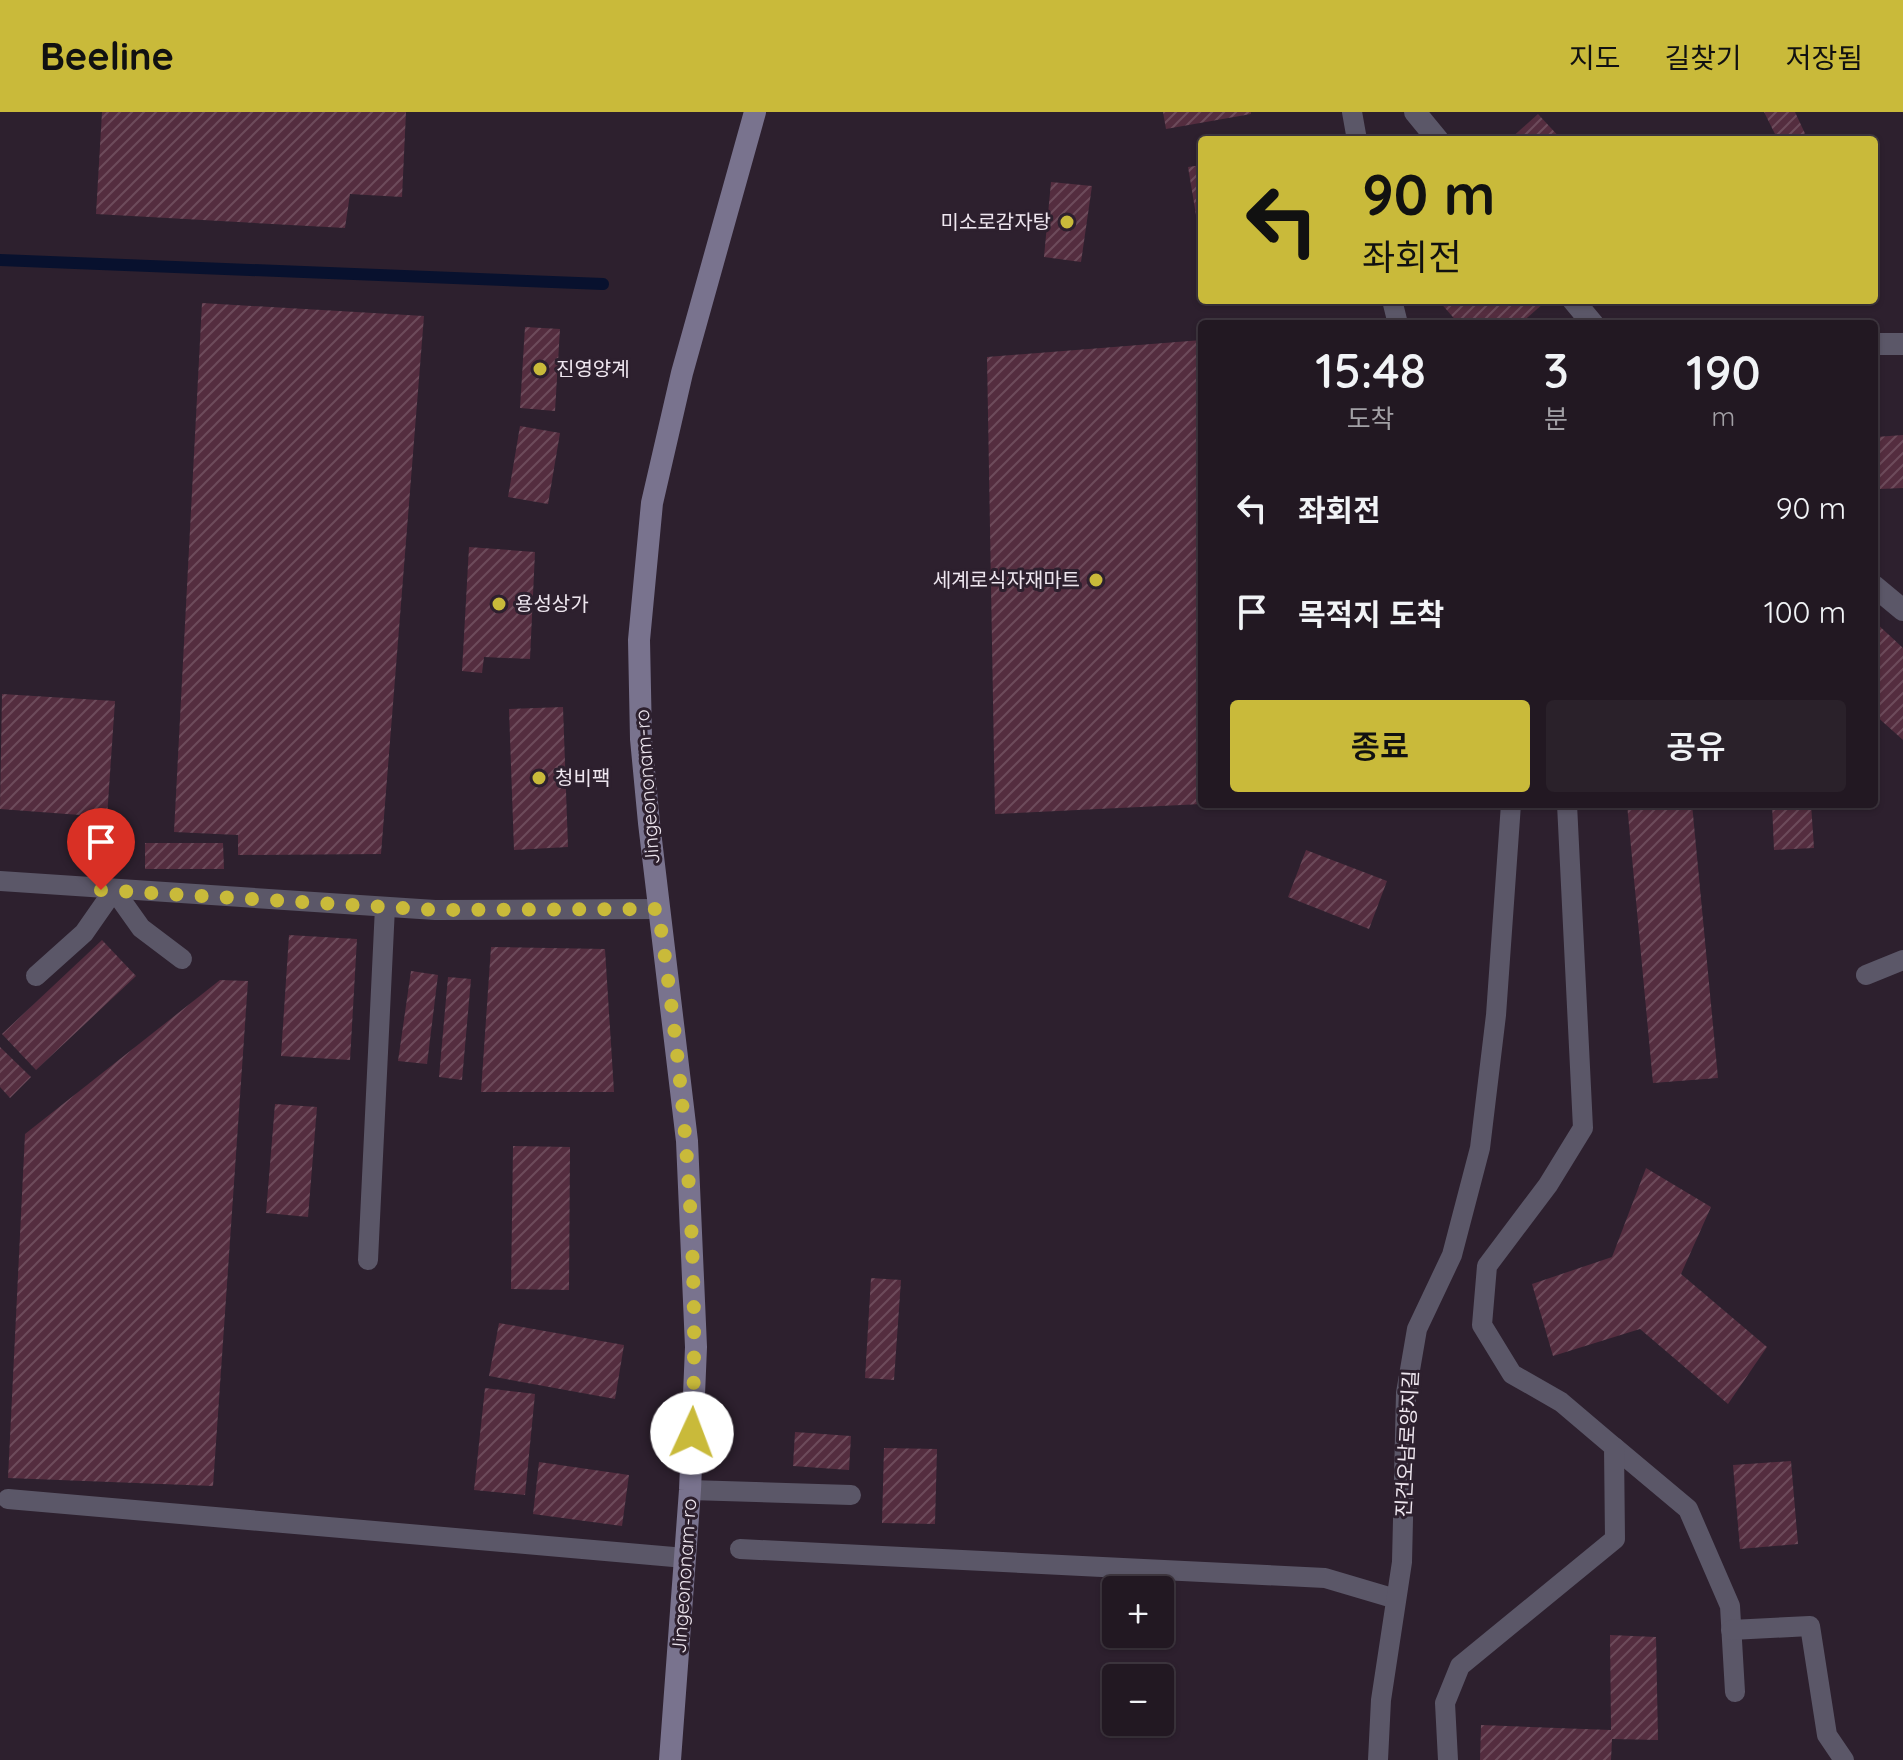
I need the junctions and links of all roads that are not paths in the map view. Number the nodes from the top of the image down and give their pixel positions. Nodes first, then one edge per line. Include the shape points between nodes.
1 (755, 112) edge
2 (1352, 112) edge
3 (1415, 112) edge
4 (1356, 136) edge
5 (1435, 136) edge
6 (1576, 304) edge
7 (1590, 320) edge
8 (1878, 344) edge
9 (1903, 344) edge
10 (1878, 589) edge
11 (1903, 610) edge
12 (1511, 808) edge
13 (1567, 808) edge
14 (0, 881) edge
15 (114, 890) junction
16 (385, 907) junction
17 (658, 909) junction
18 (182, 959) dead end
19 (1903, 960) edge
20 (1866, 975) dead end
21 (36, 976) dead end
22 (368, 1260) dead end
23 (1614, 1447) junction
24 (690, 1490) junction
25 (851, 1495) dead end
26 (8, 1499) dead end
27 (740, 1549) dead end
28 (685, 1558) junction
29 (1396, 1599) junction
30 (1731, 1630) junction
31 (1735, 1692) dead end
32 (670, 1760) edge
33 (1378, 1760) edge
34 (1448, 1760) edge
35 (1844, 1760) edge

1 - 17 main road, Jingeononam-ro via 682,373 652,503 639,640 641,739
2 - 4 lane
3 - 5 street
6 - 7 street
8 - 9 street
10 - 11 street
12 - 29 lane, 진건오남로양지길 via 1480,1148 1452,1255 1417,1329 1406,1393 1402,1562
13 - 23 lane via 1583,1128 1487,1266 1482,1325 1512,1374 1561,1402
14 - 15 lane
15 - 16 lane
15 - 18 lane via 141,928
15 - 21 lane via 84,933
16 - 17 lane
16 - 22 lane
17 - 24 main road, Jingeononam-ro via 687,1141 696,1347
19 - 20 lane
23 - 30 lane via 1688,1509 1730,1606
23 - 34 lane via 1615,1539 1460,1666 1445,1703
24 - 25 lane
24 - 28 main road, Jingeononam-ro
26 - 28 lane
27 - 29 lane via 1325,1578
28 - 32 main road, Jingeononam-ro
29 - 33 lane, 진건오남로양지길
30 - 31 lane
30 - 35 lane via 1810,1626 1827,1735

